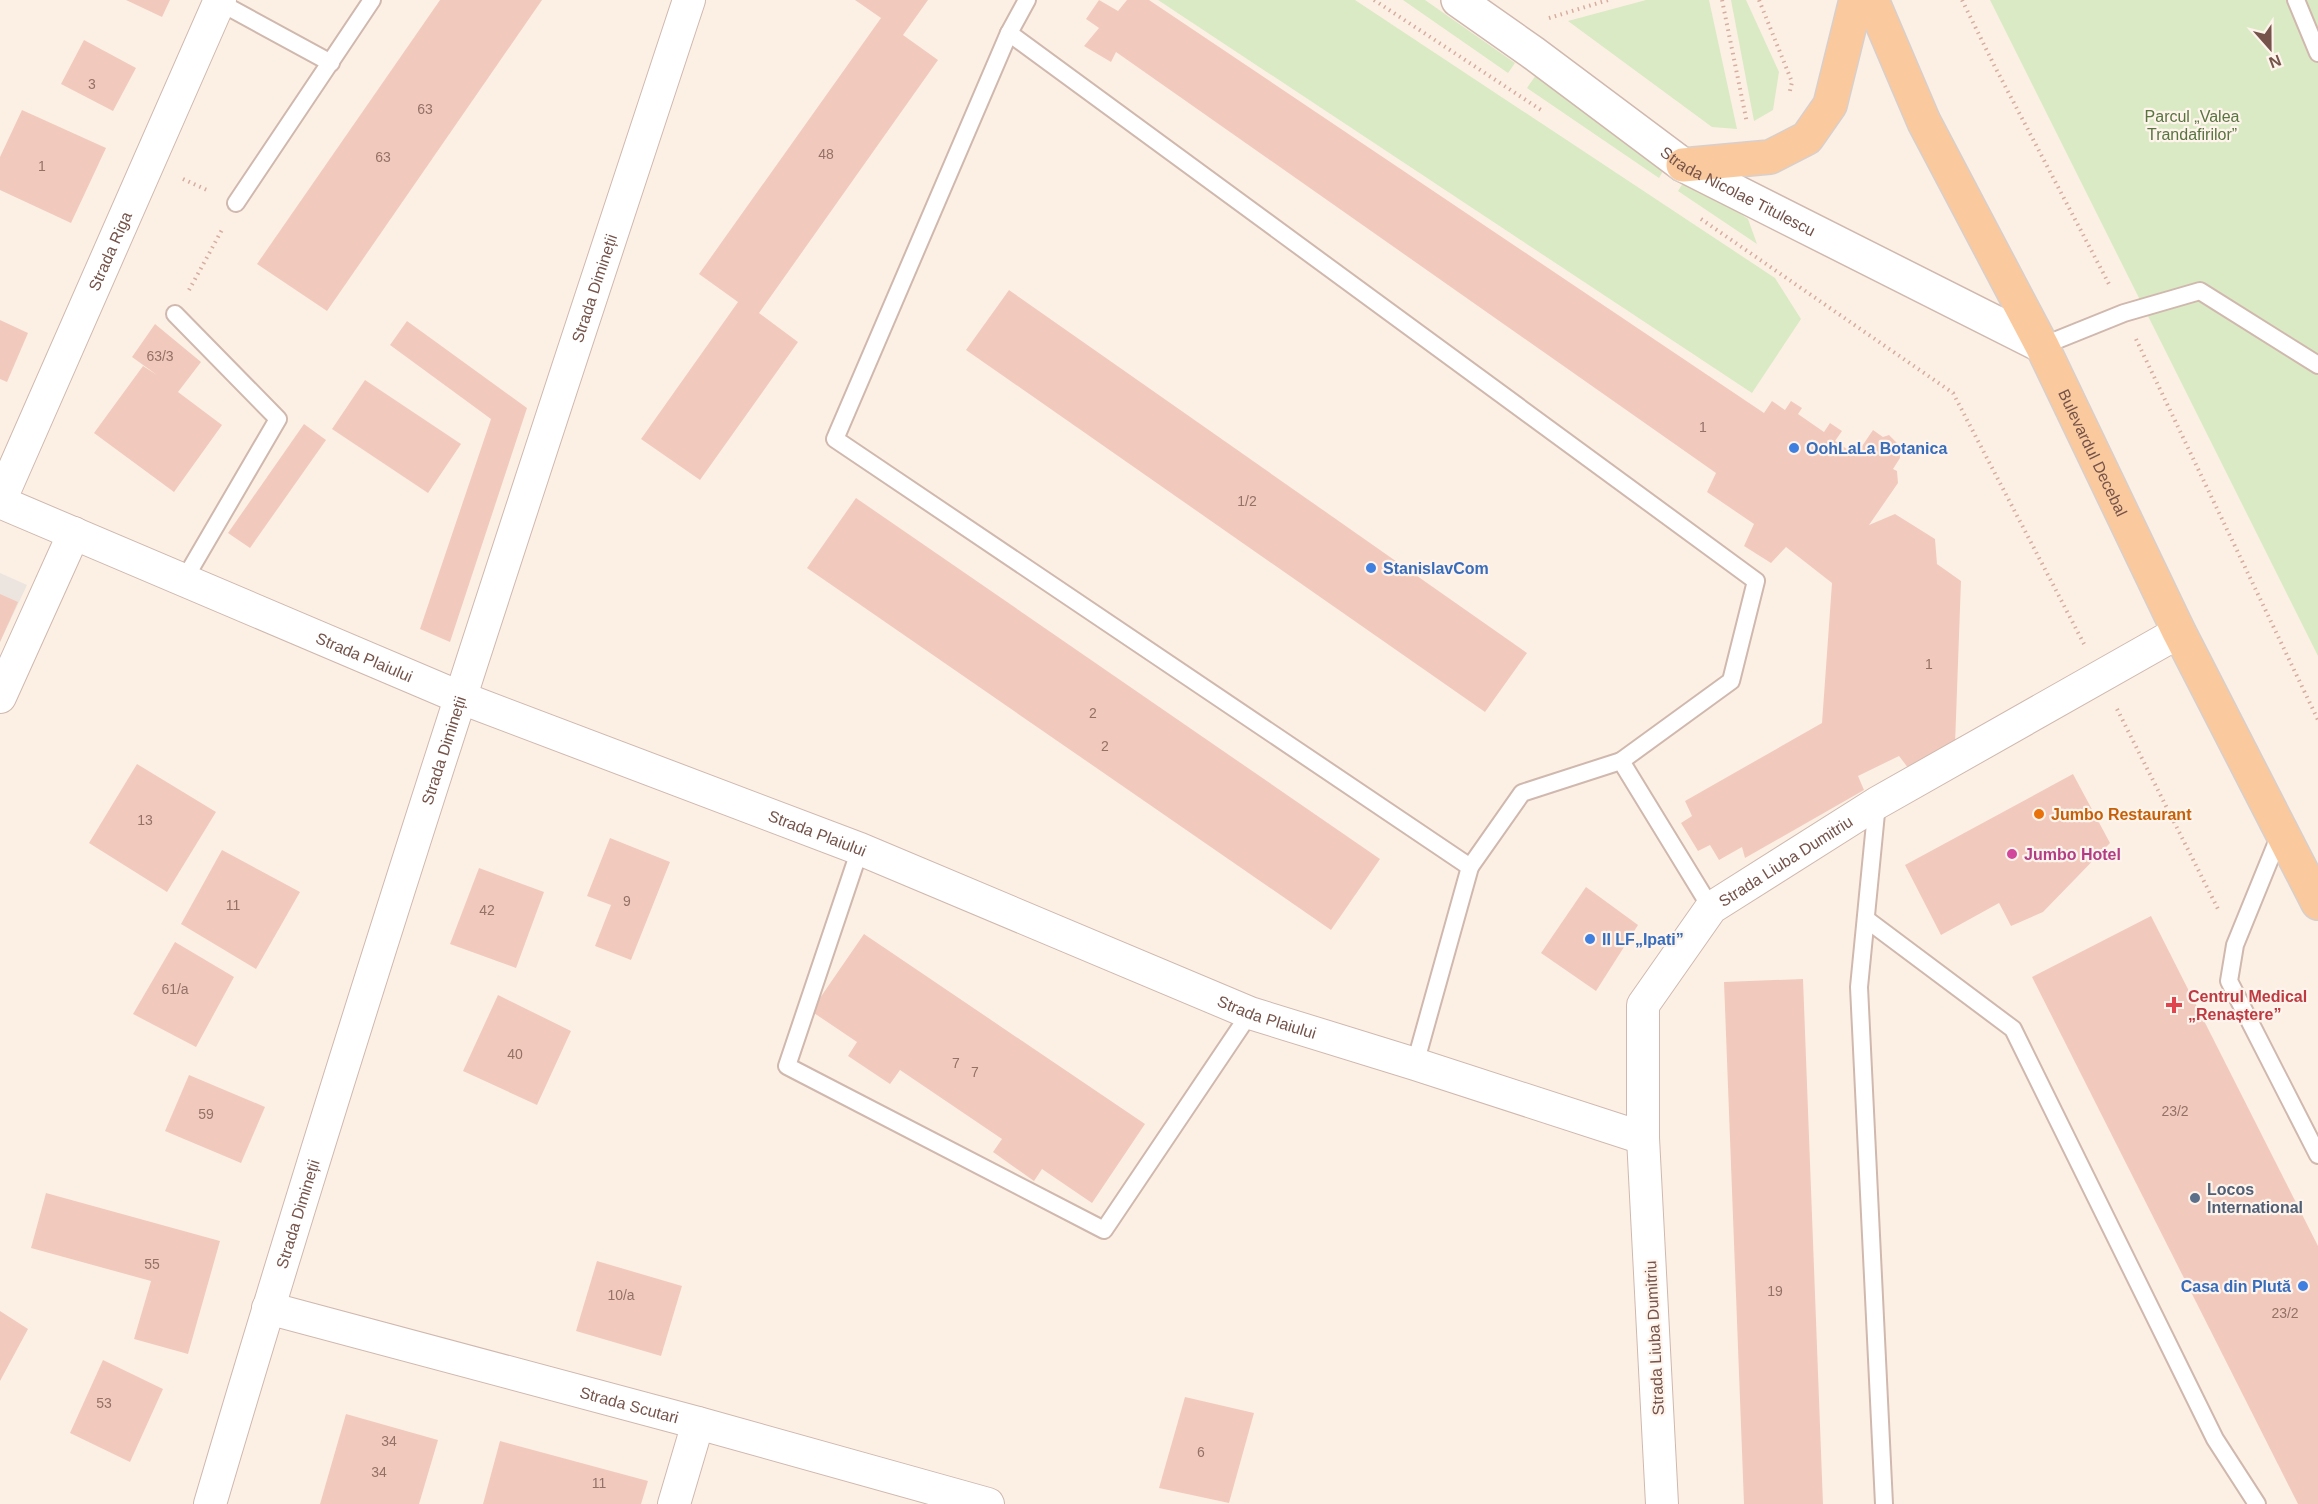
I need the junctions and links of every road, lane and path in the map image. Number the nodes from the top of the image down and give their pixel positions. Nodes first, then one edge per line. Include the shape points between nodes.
1 (372, 0) edge
2 (689, 0) edge
3 (1027, 0) edge
4 (1374, 0) edge
5 (1458, 0) edge
6 (1608, 0) edge
7 (1722, 0) edge
8 (1759, 0) edge
9 (1856, 0) edge
10 (1872, 0) edge
11 (1962, 0) edge
12 (2296, 0) edge
13 (219, 1) edge
14 (1556, 25) dead end
15 (1009, 33) junction
16 (2318, 53) edge
17 (331, 63) junction
18 (1788, 101) dead end
19 (1549, 115) dead end
20 (1748, 128) dead end
21 (148, 163) junction
22 (1683, 165) junction
23 (236, 203) junction
24 (1693, 214) dead end
25 (2124, 313) junction
26 (175, 314) joint
27 (2042, 346) junction
28 (2318, 365) edge
29 (0, 502) edge
30 (74, 533) junction
31 (184, 580) junction
32 (2179, 632) junction
33 (2101, 676) junction
34 (0, 697) edge
35 (459, 698) junction
36 (2318, 720) edge
37 (1621, 761) junction
38 (1877, 803) junction
39 (2281, 832) junction
40 (860, 849) junction
41 (1470, 867) junction
42 (2318, 903) edge
43 (1711, 908) junction
44 (1866, 919) junction
45 (2235, 945) junction
46 (1250, 1013) junction
47 (1415, 1064) junction
48 (1643, 1138) junction
49 (2318, 1155) edge
50 (268, 1308) junction
51 (698, 1423) junction
52 (210, 1504) edge
53 (674, 1504) edge
54 (988, 1504) edge
55 (1662, 1504) edge
56 (1884, 1504) edge
57 (2257, 1504) edge

1 - 17 lane
2 - 35 street, Strada Dimineții
3 - 15 lane
4 - 19 path
5 - 22 street, Strada Nicolae Titulescu
6 - 14 path via 1547,18
7 - 20 path
8 - 18 path via 1792,82
9 - 22 main road via 1830,105 1807,138 1770,157
10 - 27 main road, Bulevardul Decebal via 1924,122
11 - 25 path
12 - 16 lane
13 - 17 lane
13 - 21 street, Strada Riga
15 - 37 lane via 1756,582 1731,681
15 - 41 lane via 835,439
17 - 23 lane
21 - 23 path
21 - 29 street, Strada Riga
22 - 27 street, Strada Nicolae Titulescu
23 - 26 path
24 - 33 path via 1953,393
25 - 27 lane
25 - 28 lane via 2200,291
25 - 36 path
26 - 31 lane via 278,419
27 - 32 main road, Bulevardul Decebal
29 - 30 street, Strada Plaiului
30 - 31 street, Strada Plaiului
30 - 34 street
31 - 35 street, Strada Plaiului
32 - 33 street, Strada Liuba Dumitriu
32 - 39 main road, Bulevardul Decebal
33 - 38 street, Strada Liuba Dumitriu
33 - 45 path
35 - 40 street, Strada Plaiului
35 - 50 street, Strada Dimineții
37 - 41 lane via 1521,793
37 - 43 lane
38 - 43 street, Strada Liuba Dumitriu
38 - 44 lane
39 - 42 main road, Bulevardul Decebal
39 - 45 lane
40 - 46 street, Strada Plaiului
40 - 46 lane via 787,1066 1104,1230
41 - 47 lane
43 - 48 street, Strada Liuba Dumitriu via 1643,1005
44 - 56 lane via 1859,987
44 - 57 lane via 2013,1029 2215,1439
45 - 49 lane via 2229,981
46 - 47 street, Strada Plaiului
47 - 48 street, Strada Plaiului
48 - 55 street, Strada Liuba Dumitriu
50 - 51 street, Strada Scutari
50 - 52 street, Strada Dimineții
51 - 53 street
51 - 54 street, Strada Scutari

